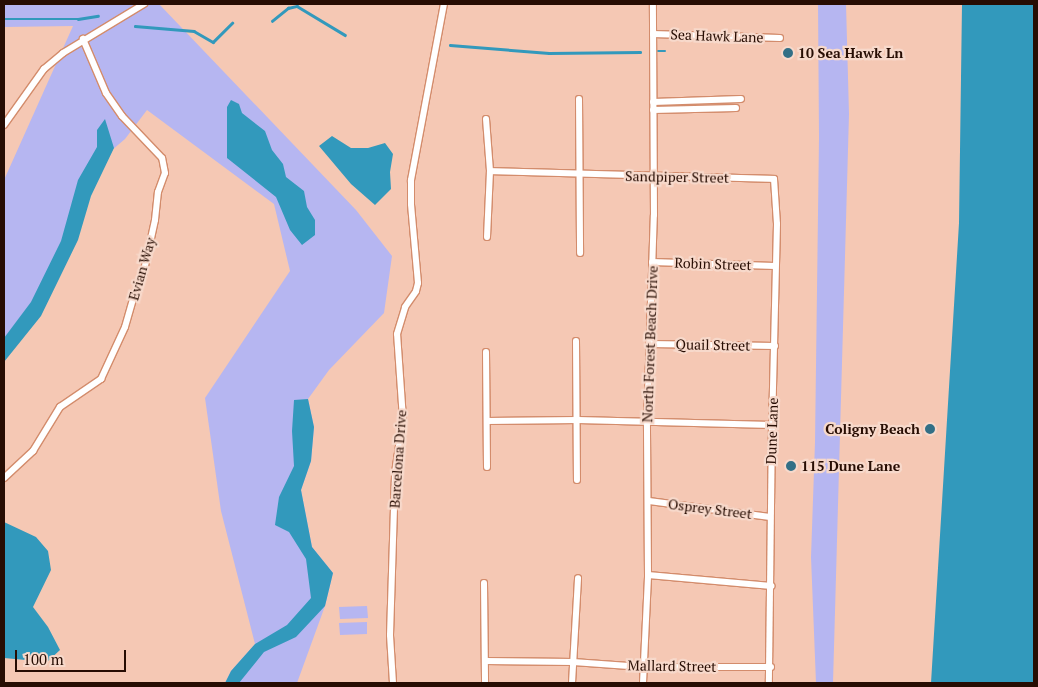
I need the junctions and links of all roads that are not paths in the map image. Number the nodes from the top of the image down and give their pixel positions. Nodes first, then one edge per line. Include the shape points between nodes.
1 (144, 4) edge
2 (444, 4) edge
3 (653, 4) edge
4 (653, 34) junction
5 (780, 38) dead end
6 (83, 39) junction
7 (579, 99) dead end
8 (741, 99) dead end
9 (653, 102) junction
10 (736, 108) dead end
11 (653, 110) junction
12 (486, 119) dead end
13 (4, 125) edge
14 (490, 171) junction
15 (580, 175) junction
16 (654, 176) junction
17 (774, 179) joint
18 (487, 237) dead end
19 (580, 253) dead end
20 (652, 262) junction
21 (775, 266) junction
22 (576, 341) dead end
23 (651, 344) junction
24 (775, 346) junction
25 (486, 352) dead end
26 (578, 420) junction
27 (487, 421) junction
28 (647, 422) junction
29 (772, 426) junction
30 (488, 467) dead end
31 (4, 478) edge
32 (577, 480) dead end
33 (649, 501) junction
34 (770, 517) junction
35 (648, 576) junction
36 (578, 578) dead end
37 (484, 583) dead end
38 (772, 586) junction
39 (486, 661) junction
40 (573, 662) junction
41 (644, 667) junction
42 (771, 667) junction
43 (393, 683) edge
44 (485, 683) edge
45 (572, 683) edge
46 (643, 683) edge
47 (769, 683) edge

1 - 6 street
2 - 43 street, Barcelona Drive via 411,180 418,283 405,307 397,334 403,419 395,473 390,635
3 - 4 street, North Forest Beach Drive
4 - 5 street, Sea Hawk Lane
4 - 9 street, North Forest Beach Drive
6 - 13 street via 44,70
6 - 31 street, Evian Way via 106,94 162,158 165,173 158,192 143,275 125,327 102,378 60,406 33,450
7 - 15 street
8 - 9 street
9 - 11 street, North Forest Beach Drive
10 - 11 street
11 - 16 street, North Forest Beach Drive
12 - 14 street
14 - 15 street, Sandpiper Street
14 - 18 street
15 - 16 street, Sandpiper Street
15 - 19 street
16 - 17 street, Sandpiper Street
16 - 20 street, North Forest Beach Drive
17 - 21 street, Dune Lane
20 - 21 street, Robin Street
20 - 23 street, North Forest Beach Drive
21 - 24 street, Dune Lane
22 - 26 street
23 - 24 street, Quail Street
23 - 28 street, North Forest Beach Drive
24 - 29 street, Dune Lane
25 - 27 street
26 - 27 street
26 - 28 street
26 - 32 street
27 - 30 street
28 - 29 street
28 - 33 street, North Forest Beach Drive
29 - 34 street, Dune Lane
33 - 34 street, Osprey Street
33 - 35 street, North Forest Beach Drive
34 - 38 street, Dune Lane
35 - 38 street
35 - 41 street, North Forest Beach Drive
36 - 40 street
37 - 39 street
38 - 42 street, Dune Lane
39 - 40 street, Mallard Street
39 - 44 street
40 - 41 street, Mallard Street
40 - 45 street
41 - 42 street, Mallard Street
41 - 46 street, North Forest Beach Drive
42 - 47 street, Dune Lane

